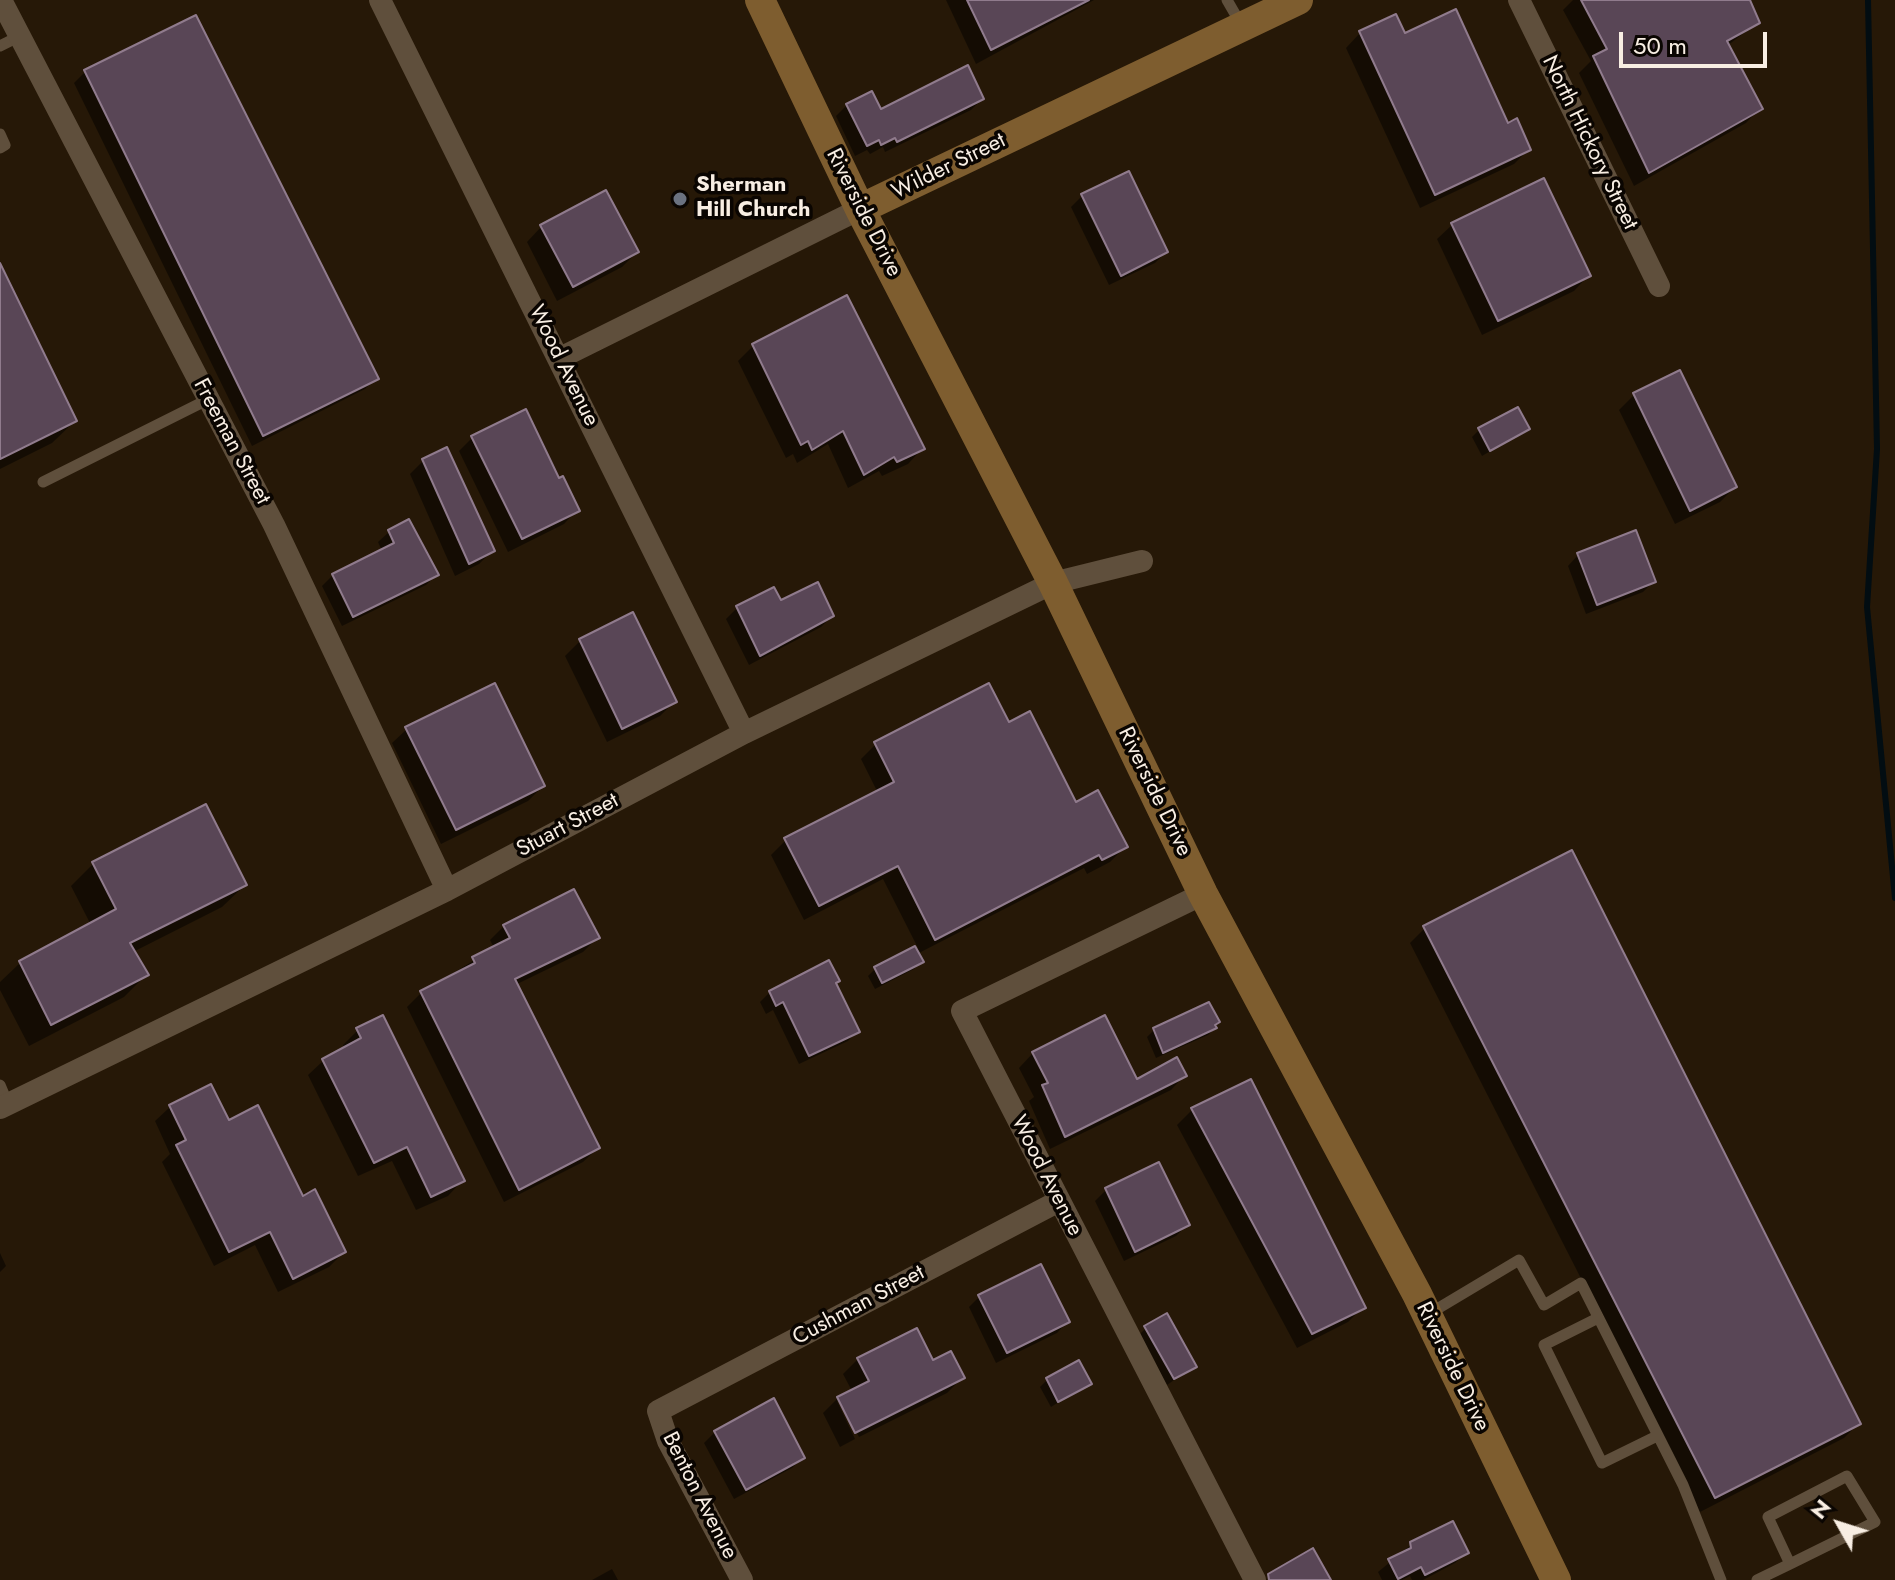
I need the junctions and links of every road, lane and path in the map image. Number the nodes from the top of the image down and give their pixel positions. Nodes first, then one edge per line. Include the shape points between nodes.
1 (1, 0) edge
2 (380, 0) edge
3 (760, 0) edge
4 (1227, 0) edge
5 (1298, 0) edge
6 (1519, 0) edge
7 (1242, 27) junction
8 (10, 41) edge
9 (0, 134) edge
10 (0, 148) edge
11 (860, 209) junction
12 (1659, 286) dead end
13 (560, 358) junction
14 (209, 399) junction
15 (43, 482) dead end
16 (1142, 561) dead end
17 (1053, 583) junction
18 (744, 733) junction
19 (447, 890) junction
20 (1203, 894) junction
21 (3, 1099) edge
22 (1059, 1201) junction
23 (1427, 1315) junction
24 (1598, 1318) junction
25 (658, 1411) joint
26 (1657, 1436) junction
27 (1790, 1564) junction
28 (742, 1580) edge
29 (1255, 1580) edge
30 (1556, 1580) edge
31 (1721, 1580) edge
32 (1757, 1580) edge

1 - 8 street, Freeman Street
2 - 13 street, Wood Avenue
3 - 11 street, Riverside Drive
4 - 7 lane
5 - 7 street, Wilder Street
6 - 12 street, North Hickory Street
7 - 11 street, Wilder Street
8 - 14 street, Freeman Street
9 - 10 lane via 5,145
11 - 13 street, Wilder Street
11 - 17 street, Riverside Drive
13 - 18 street, Wood Avenue
14 - 15 lane
14 - 19 street, Freeman Street
16 - 17 street, Stuart Street
17 - 18 street, Stuart Street
17 - 20 street, Riverside Drive
18 - 19 street, Stuart Street
19 - 21 street, Stuart Street
20 - 22 street, Wood Avenue via 962,1011
20 - 23 street, Riverside Drive
22 - 25 street, Cushman Street
22 - 29 street, Wood Avenue
23 - 24 lane via 1519,1260 1544,1305 1581,1283
23 - 30 street, Riverside Drive
24 - 26 lane
24 - 26 lane via 1544,1345 1602,1463
25 - 28 street, Benton Avenue via 668,1441
26 - 31 lane
27 - 27 lane via 1875,1522 1847,1476 1768,1517
27 - 32 lane

